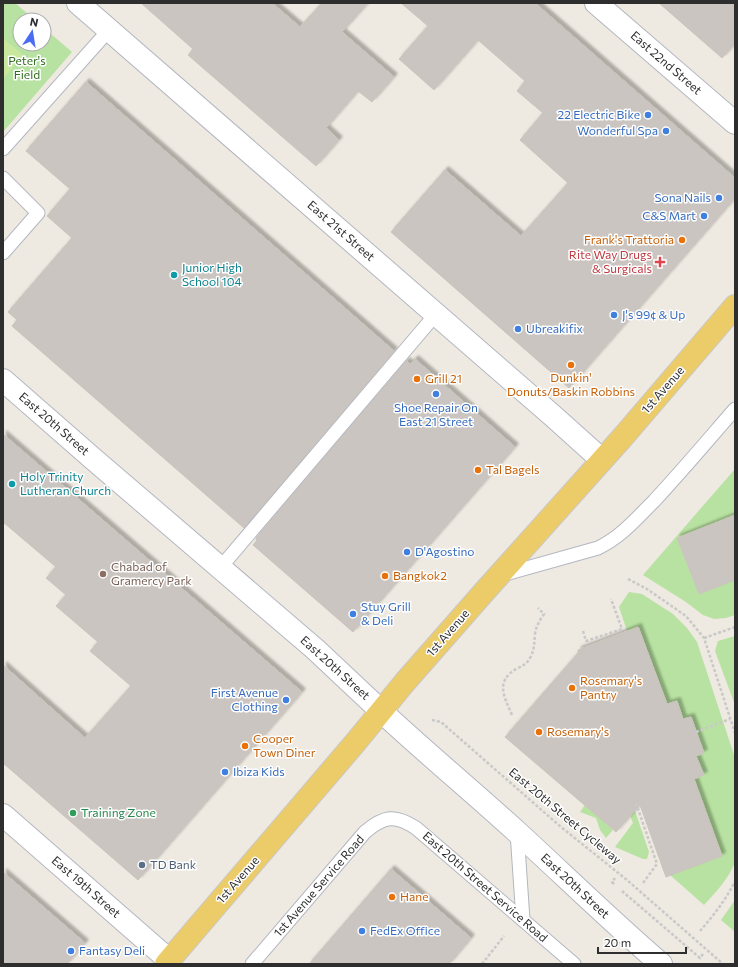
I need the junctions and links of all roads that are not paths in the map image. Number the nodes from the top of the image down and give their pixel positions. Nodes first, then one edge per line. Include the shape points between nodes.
1 (78, 3) edge
2 (596, 3) edge
3 (109, 30) junction
4 (735, 123) edge
5 (3, 149) edge
6 (3, 178) edge
7 (3, 253) edge
8 (735, 306) edge
9 (436, 314) junction
10 (3, 380) edge
11 (735, 409) edge
12 (602, 460) junction
13 (220, 568) junction
14 (498, 576) junction
15 (381, 711) junction
16 (3, 815) edge
17 (392, 819) joint
18 (517, 832) junction
19 (522, 920) junction
20 (168, 962) edge
21 (252, 964) edge
22 (574, 964) edge
23 (660, 964) edge

1 - 3 street, East 21st Street
2 - 4 street, East 22nd Street
3 - 5 lane
3 - 9 street, East 21st Street
6 - 7 lane via 38,213
8 - 12 main road, 1st Avenue
9 - 12 street, East 21st Street
9 - 13 lane
10 - 13 street, East 20th Street
11 - 14 lane via 672,481 610,542 598,548
12 - 14 main road, 1st Avenue
13 - 15 street, East 20th Street via 315,649
14 - 15 main road, 1st Avenue
15 - 18 street, East 20th Street
15 - 20 main road, 1st Avenue
16 - 20 street, East 19th Street
17 - 19 lane, East 20th Street Service Road via 401,820 416,828
17 - 21 lane, 1st Avenue Service Road via 384,819 365,832
18 - 19 lane
18 - 23 street, East 20th Street
19 - 22 lane, East 20th Street Service Road

